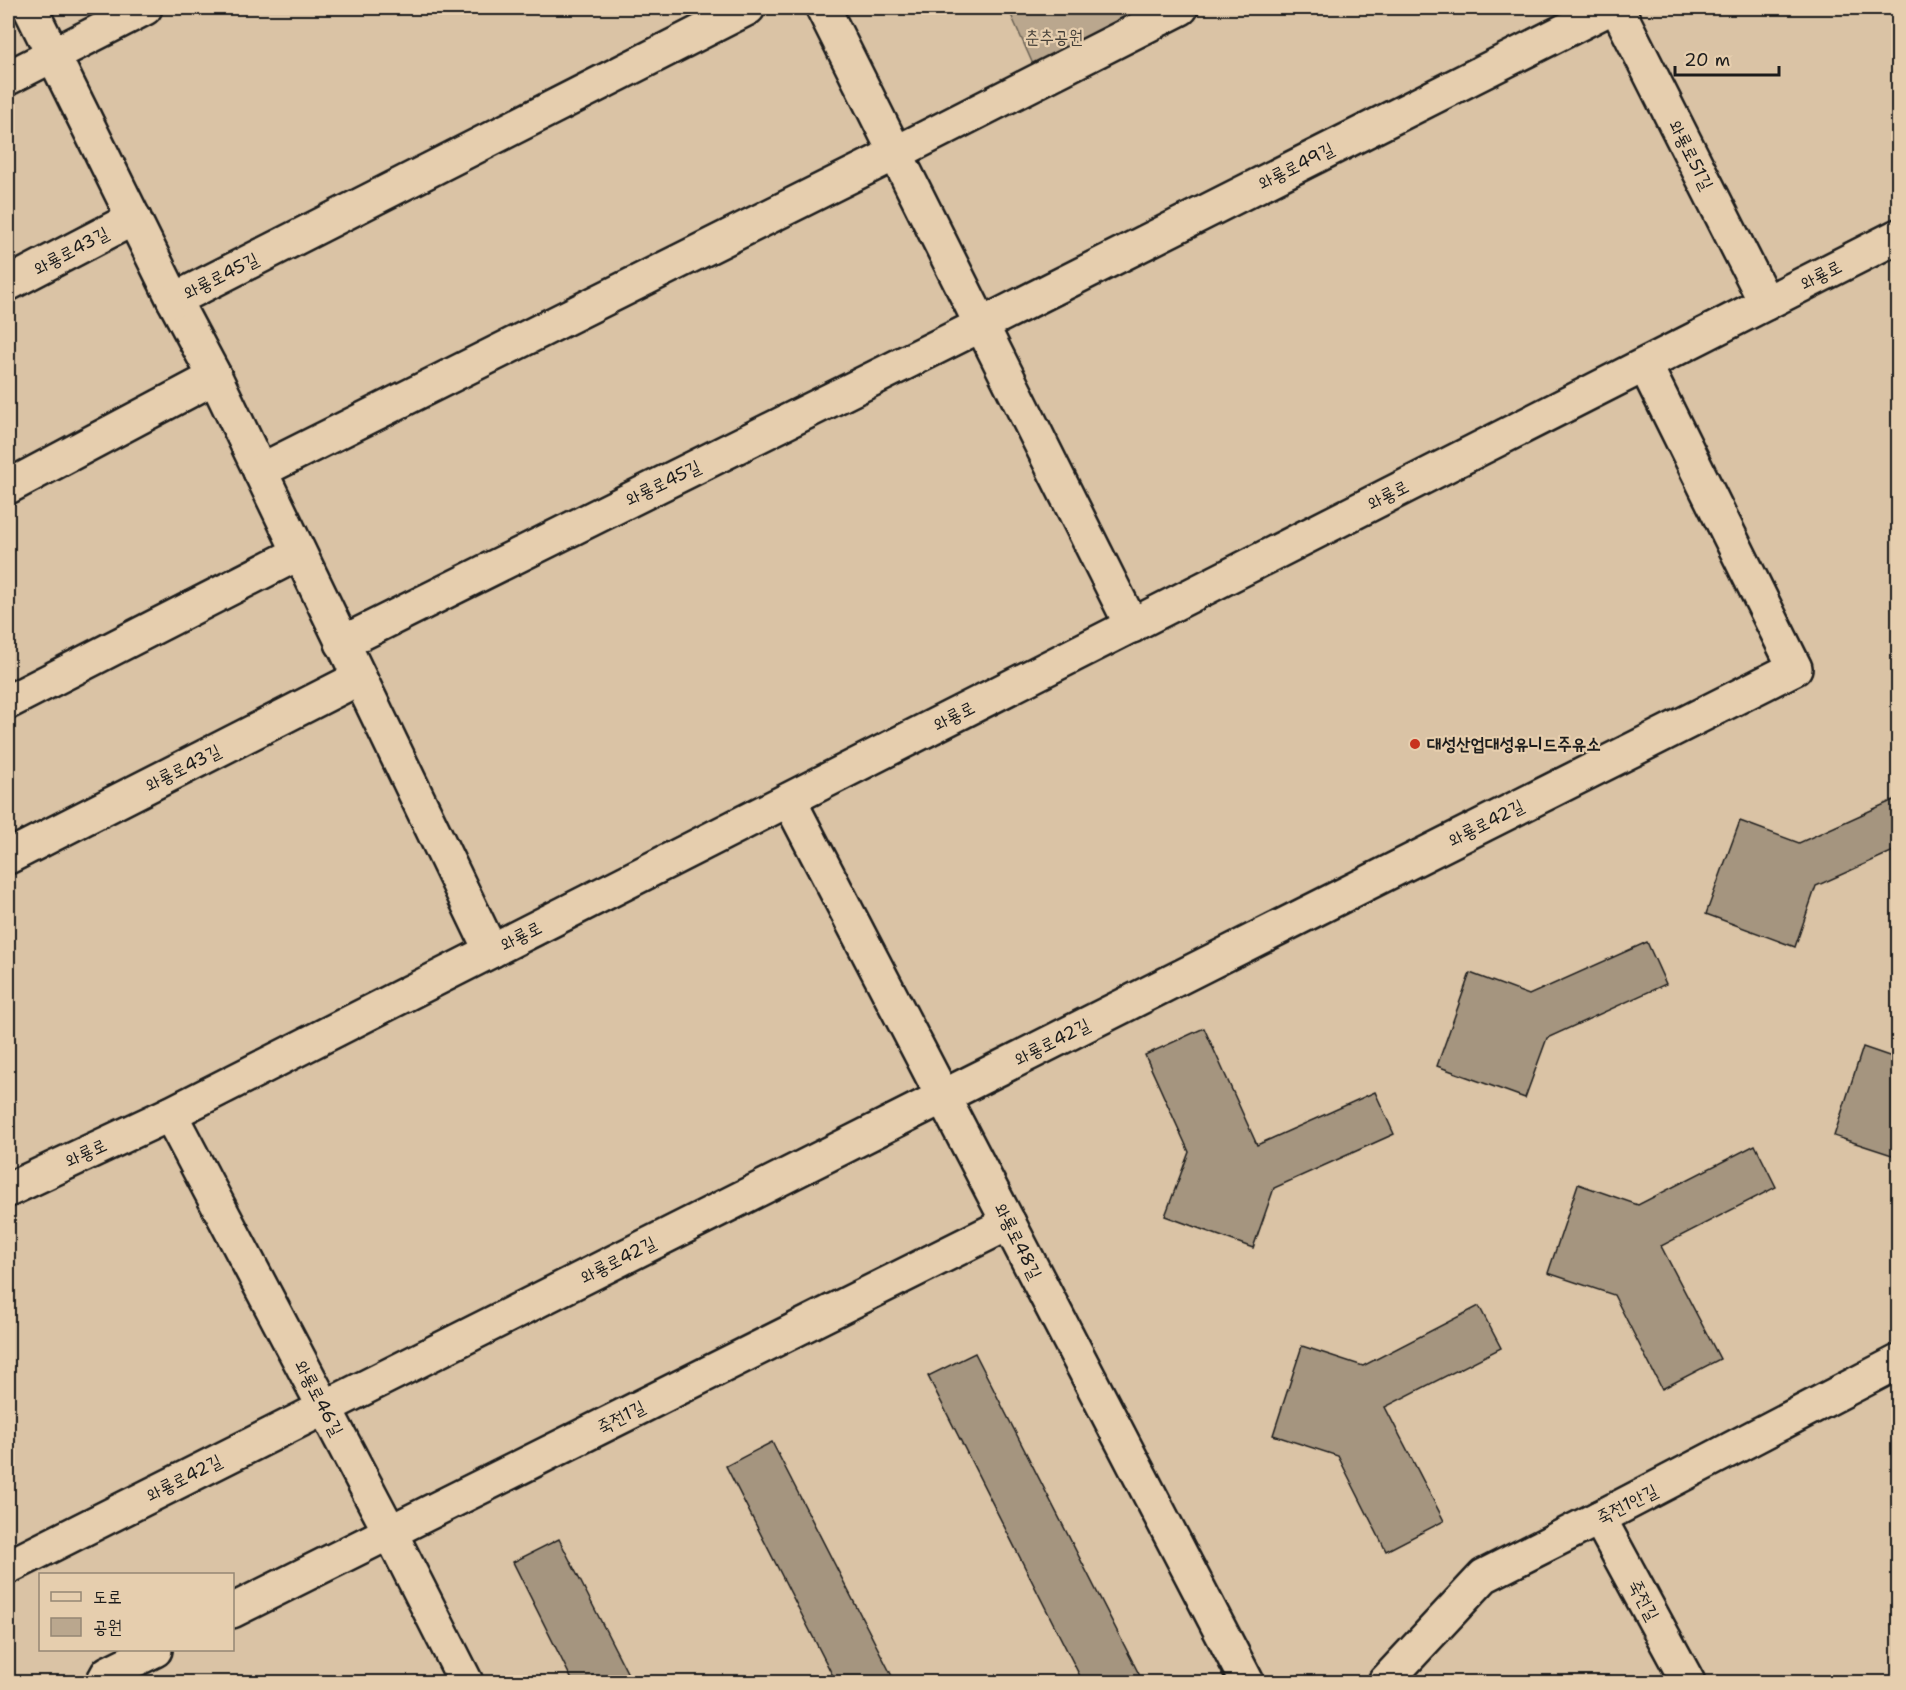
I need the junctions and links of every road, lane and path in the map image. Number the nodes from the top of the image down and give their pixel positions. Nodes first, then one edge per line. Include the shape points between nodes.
1 (30, 8) edge
2 (145, 8) edge
3 (748, 8) edge
4 (823, 8) edge
5 (1181, 8) edge
6 (1610, 8) edge
7 (1617, 8) edge
8 (54, 55) junction
9 (8, 78) edge
10 (896, 153) junction
11 (134, 218) junction
12 (1899, 236) edge
13 (8, 284) edge
14 (174, 300) junction
15 (1766, 303) junction
16 (982, 324) junction
17 (1645, 365) junction
18 (215, 377) junction
19 (260, 471) junction
20 (8, 487) edge
21 (299, 553) junction
22 (1132, 626) junction
23 (342, 643) junction
24 (359, 678) junction
25 (8, 702) edge
26 (789, 800) junction
27 (8, 858) edge
28 (491, 951) junction
29 (943, 1096) junction
30 (170, 1114) junction
31 (8, 1190) edge
32 (1009, 1223) junction
33 (1899, 1362) edge
34 (324, 1408) junction
35 (1599, 1518) junction
36 (390, 1532) junction
37 (8, 1567) edge
38 (234, 1610) edge
39 (153, 1651) edge
40 (103, 1683) edge
41 (466, 1683) edge
42 (1247, 1683) edge
43 (1384, 1683) edge
44 (1688, 1683) edge

1 - 8 street, 와룡로45길
2 - 8 street
3 - 14 street, 와룡로45길
4 - 10 street
5 - 10 street
6 - 16 street, 와룡로49길
7 - 15 street, 와룡로51길
8 - 9 street
8 - 11 street, 와룡로45길
10 - 16 street
10 - 19 street
11 - 13 street, 와룡로43길
11 - 14 street, 와룡로45길
12 - 15 street, 와룡로
14 - 18 street, 와룡로45길
15 - 17 street, 와룡로
16 - 22 street
16 - 23 street, 와룡로45길
17 - 22 street, 와룡로
17 - 29 street, 와룡로42길 via 1795,668
18 - 19 street, 와룡로45길
18 - 20 street
19 - 21 street, 와룡로45길
21 - 23 street, 와룡로45길
21 - 25 street
22 - 26 street, 와룡로
23 - 24 street, 와룡로45길
24 - 27 street, 와룡로43길
24 - 28 street, 와룡로45길
26 - 28 street, 와룡로
26 - 29 street, 와룡로48길
28 - 30 street, 와룡로
29 - 32 street, 와룡로48길
29 - 34 street, 와룡로42길
30 - 31 street, 와룡로
30 - 34 street, 와룡로46길
32 - 36 street, 죽전1길
32 - 42 street, 와룡로48길
33 - 35 street, 죽전1안길
34 - 36 street, 와룡로46길
34 - 37 street, 와룡로42길
35 - 43 street, 죽전1안길 via 1484,1576
35 - 44 street, 죽전길
36 - 38 street, 죽전1길
36 - 41 street, 와룡로46길
39 - 40 street via 108,1673

